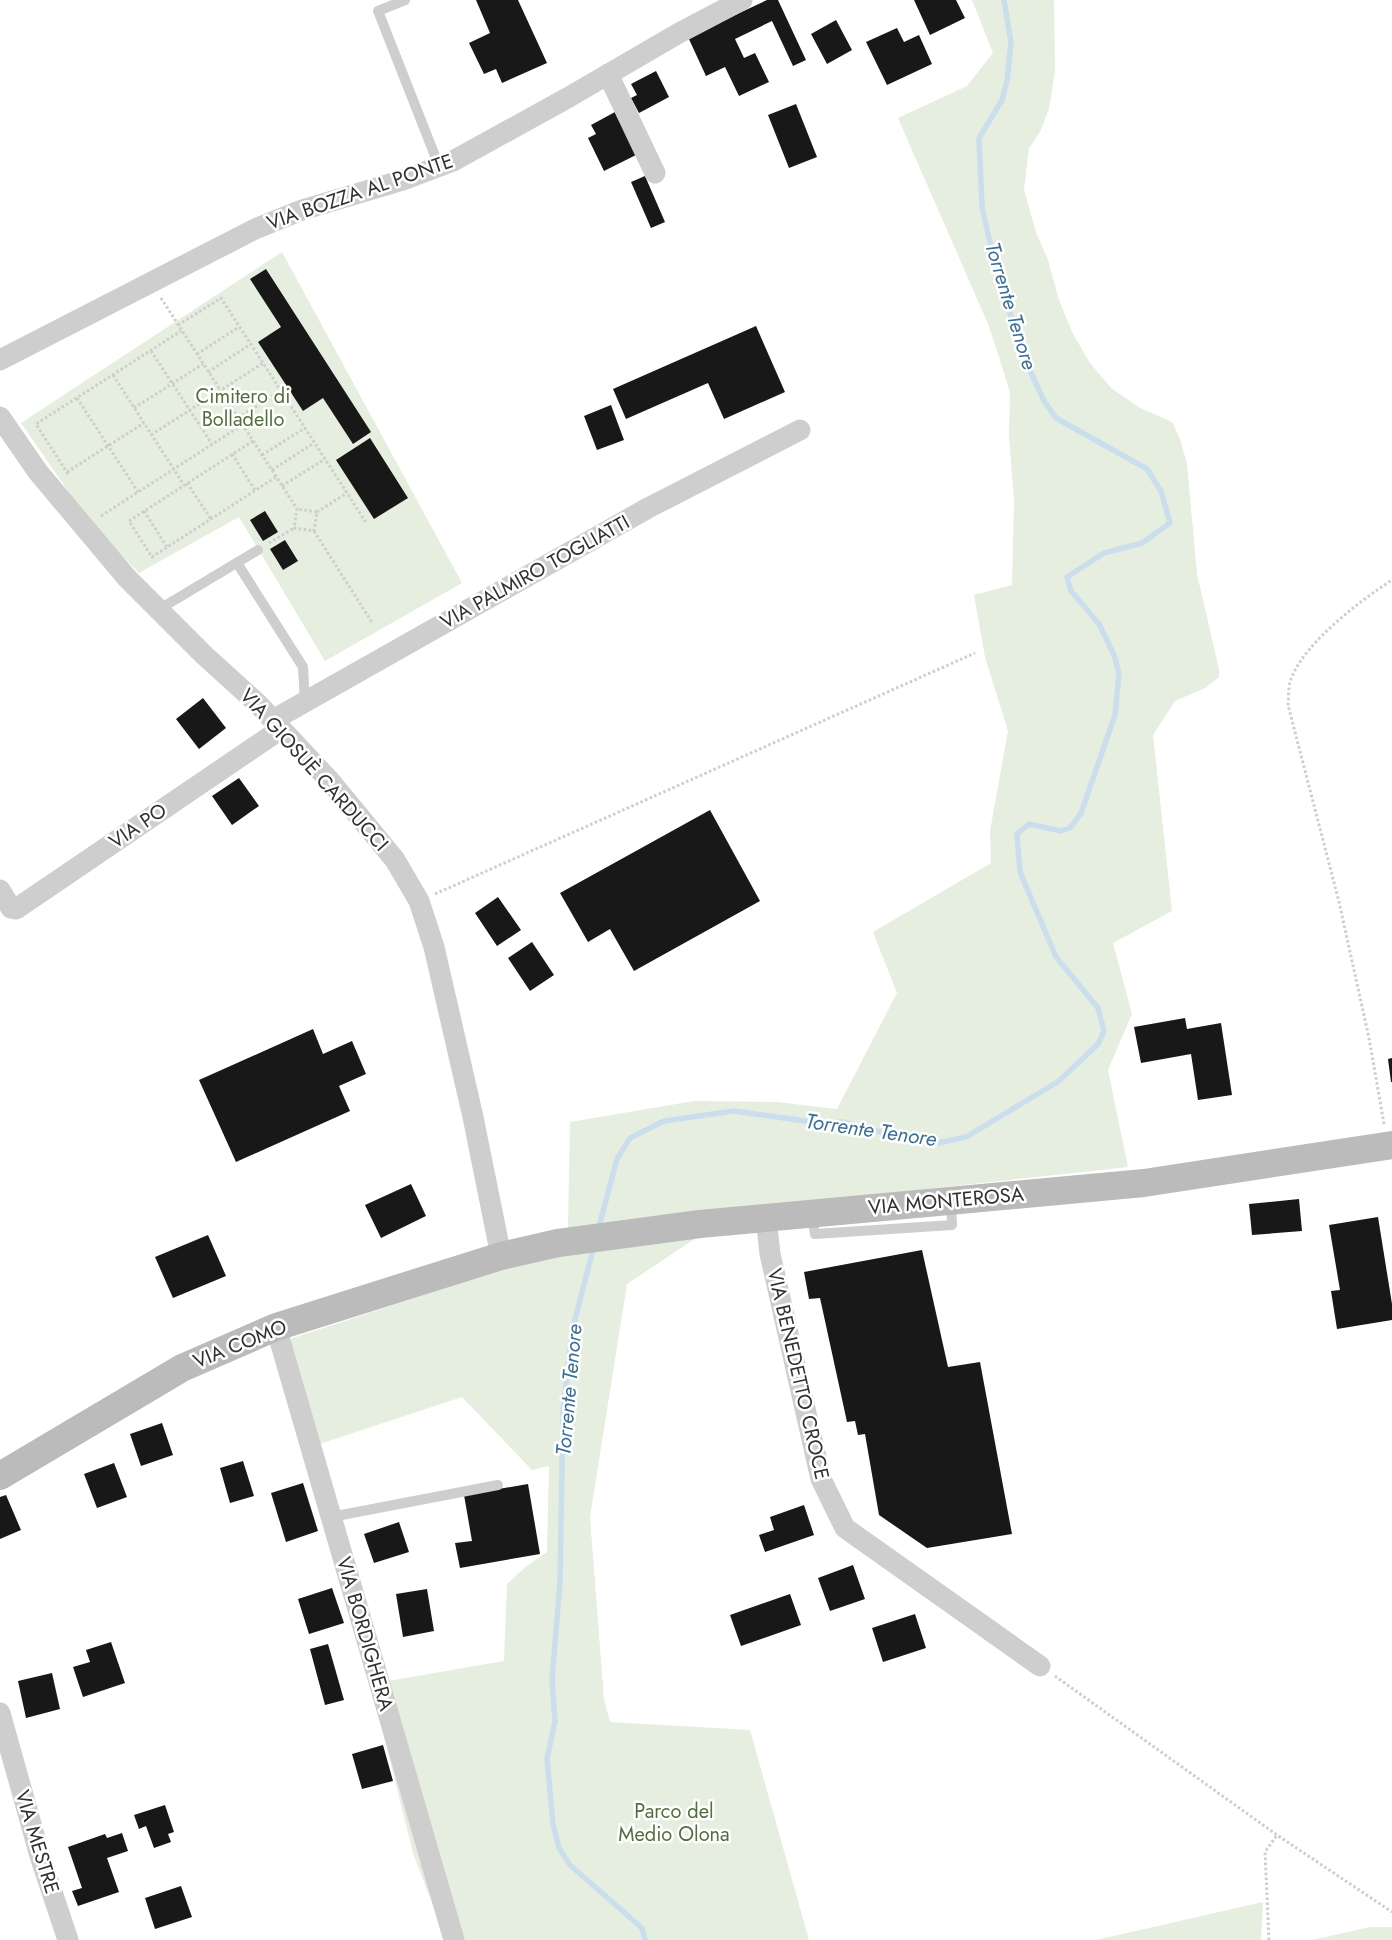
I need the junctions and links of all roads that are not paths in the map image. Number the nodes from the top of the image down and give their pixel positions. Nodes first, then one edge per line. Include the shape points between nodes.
1 (405, 0) edge
2 (742, 0) edge
3 (608, 74) junction
4 (439, 166) junction
5 (654, 173) dead end
6 (0, 360) edge
7 (0, 417) edge
8 (800, 430) dead end
9 (258, 550) road end
10 (237, 562) junction
11 (158, 610) junction
12 (306, 702) junction
13 (277, 725) junction
14 (0, 890) edge
15 (1390, 1145) edge
16 (766, 1218) junction
17 (501, 1256) junction
18 (276, 1327) junction
19 (0, 1476) edge
20 (498, 1485) dead end
21 (331, 1517) junction
22 (1040, 1666) road end
23 (0, 1714) edge
24 (68, 1940) edge
25 (454, 1940) edge

1 - 4 lane via 378,11
2 - 3 street, VIA BOZZA AL PONTE
3 - 4 street, VIA BOZZA AL PONTE via 470,152
3 - 5 street
4 - 6 street, VIA BOZZA AL PONTE via 302,210 255,229
7 - 11 street, VIA GIOSUÈ CARDUCCI via 38,472
8 - 12 street, VIA PALMIRO TOGLIATTI via 648,508
9 - 10 lane
10 - 11 lane
10 - 12 lane via 303,667
11 - 13 street, VIA GIOSUÈ CARDUCCI
12 - 13 street, VIA PALMIRO TOGLIATTI
13 - 14 street, VIA PO via 16,909 11,908
13 - 17 street, VIA GIOSUÈ CARDUCCI via 330,781 395,860 418,901 436,956
15 - 16 main road, VIA MONTEROSA via 1144,1183
16 - 17 main road, VIA MONTEROSA via 558,1243
16 - 22 street, VIA BENEDETTO CROCE via 770,1254 821,1478 845,1528
17 - 18 main road, VIA COMO
18 - 19 main road, VIA COMO via 182,1368
18 - 21 street, VIA BORDIGHERA
20 - 21 lane
21 - 25 street, VIA BORDIGHERA
23 - 24 street, VIA MESTRE via 40,1856

